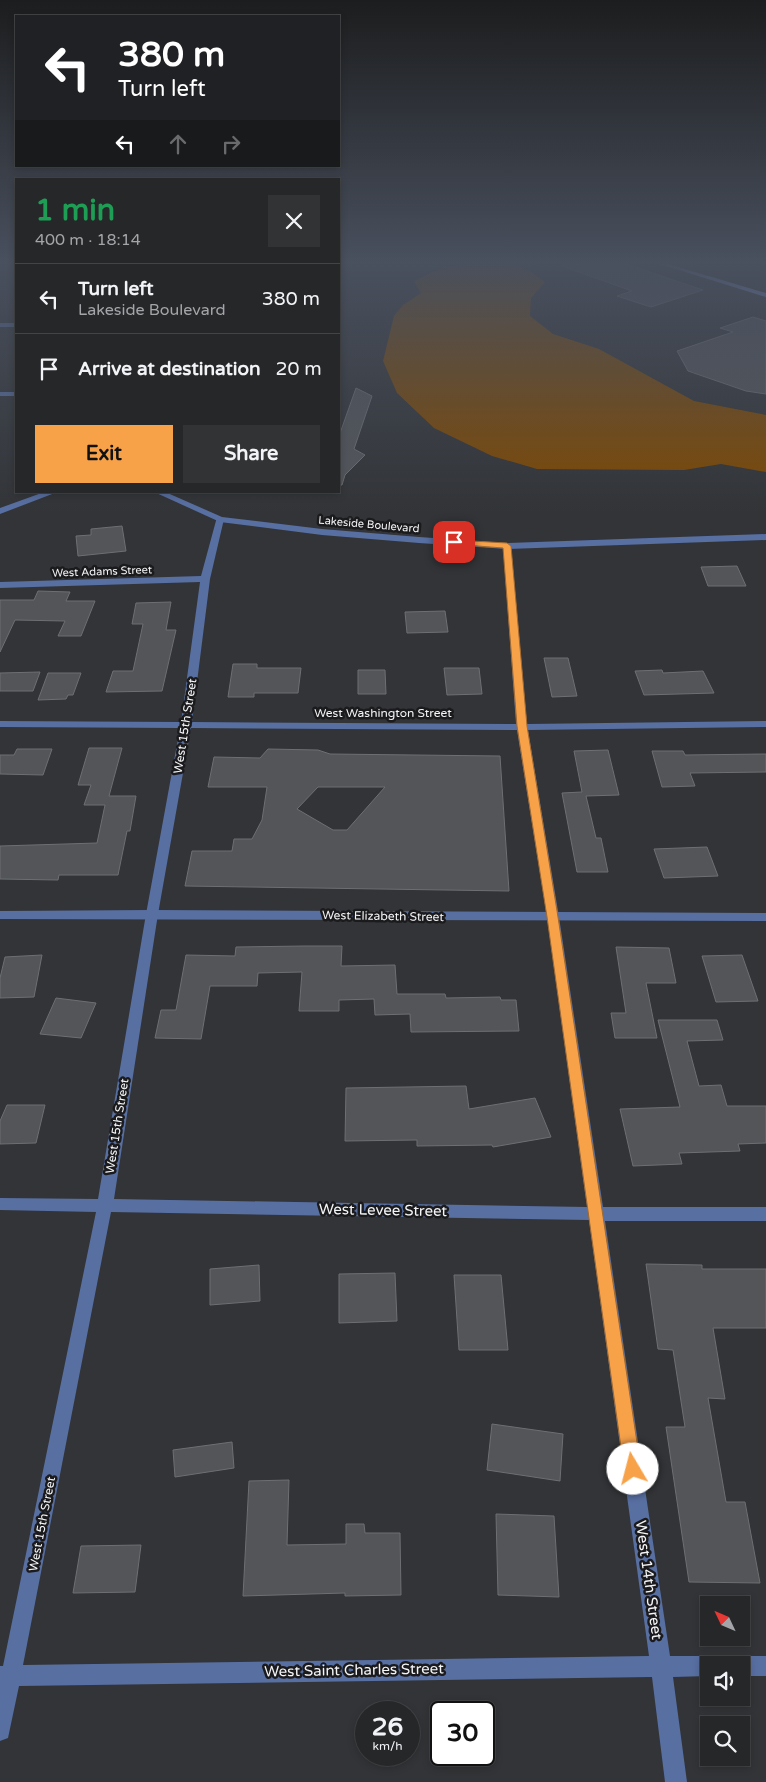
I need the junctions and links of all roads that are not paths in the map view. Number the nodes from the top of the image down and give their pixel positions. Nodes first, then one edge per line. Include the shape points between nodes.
1 (0, 394) edge
2 (15, 394) edge
3 (50, 493) edge
4 (161, 493) edge
5 (0, 511) edge
6 (220, 519) junction
7 (765, 538) edge
8 (507, 546) junction
9 (204, 579) junction
10 (0, 585) edge
11 (0, 724) edge
12 (766, 724) edge
13 (186, 726) junction
14 (522, 726) junction
15 (152, 914) junction
16 (0, 915) edge
17 (553, 917) junction
18 (766, 918) edge
19 (0, 1204) edge
20 (104, 1205) junction
21 (596, 1214) junction
22 (766, 1214) edge
23 (661, 1666) junction
24 (700, 1666) edge
25 (750, 1666) edge
26 (766, 1666) edge
27 (6, 1676) edge
28 (0, 1730) edge
29 (676, 1782) edge

1 - 2 street
3 - 5 street
4 - 6 street, Lakeside Boulevard
6 - 8 street, Lakeside Boulevard via 322,532
6 - 9 street, West 15th Street
7 - 8 street, Lakeside Boulevard
8 - 14 street, West 14th Street
9 - 10 street, West Adams Street
9 - 13 street, West 15th Street
11 - 13 street, West Washington Street
12 - 14 street, West Washington Street
13 - 14 street, West Washington Street
13 - 15 street, West 15th Street
14 - 17 street, West 14th Street
15 - 16 street, West Elizabeth Street
15 - 17 street, West Elizabeth Street
15 - 20 street, West 15th Street
17 - 18 street, West Elizabeth Street
17 - 21 street, West 14th Street
19 - 20 street, West Levee Street
20 - 21 street, West Levee Street
20 - 27 street, West 15th Street
21 - 22 street, West Levee Street
21 - 23 street, West 14th Street
23 - 24 street, West Saint Charles Street
23 - 27 street, West Saint Charles Street
23 - 29 street, West 14th Street
25 - 26 street
27 - 28 street, West 15th Street

